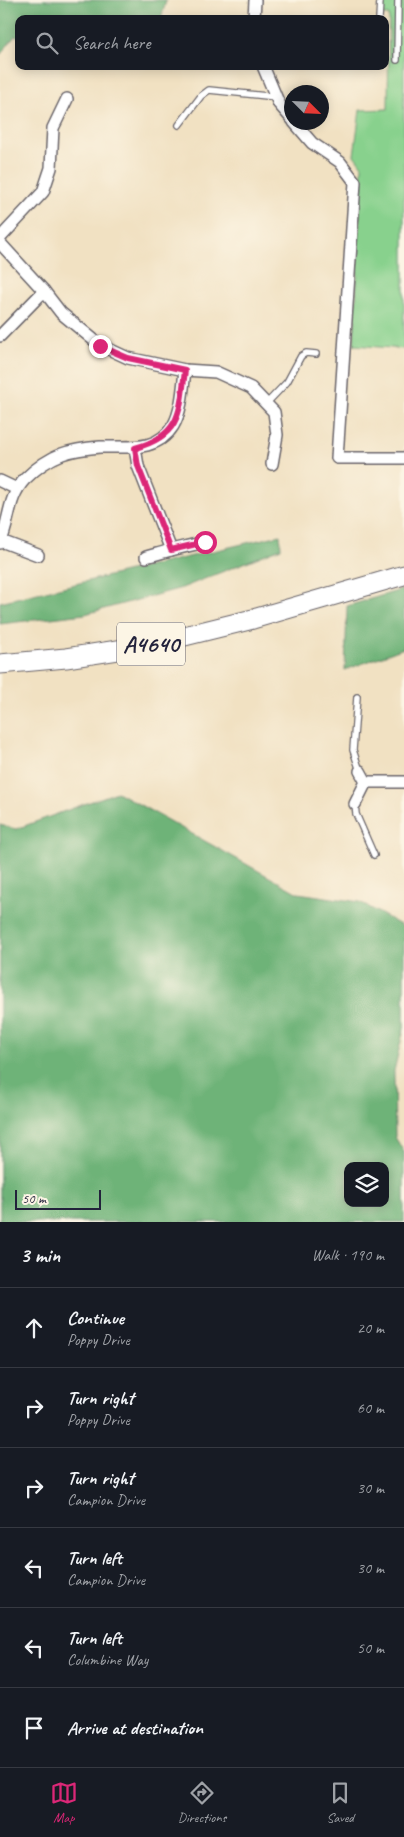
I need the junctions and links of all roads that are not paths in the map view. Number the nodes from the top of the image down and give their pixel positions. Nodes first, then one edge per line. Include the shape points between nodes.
1 (254, 0) edge
2 (380, 0) edge
3 (398, 0) edge
4 (254, 15) edge
5 (379, 15) edge
6 (397, 60) dead end
7 (265, 70) edge
8 (276, 97) junction
9 (67, 99) dead end
10 (284, 110) edge
11 (179, 125) dead end
12 (301, 130) edge
13 (0, 238) edge
14 (0, 243) edge
15 (44, 291) junction
16 (0, 336) edge
17 (316, 354) dead end
18 (185, 370) junction
19 (266, 404) junction
20 (135, 448) junction
21 (404, 458) edge
22 (272, 464) dead end
23 (0, 481) edge
24 (17, 489) junction
25 (32, 538) dead end
26 (1, 542) edge
27 (205, 542) dead end
28 (171, 550) junction
29 (146, 557) dead end
30 (404, 575) edge
31 (0, 664) edge
32 (357, 697) dead end
33 (363, 777) junction
34 (404, 782) edge
35 (355, 804) joint
36 (374, 855) dead end

1 - 4 street
2 - 5 lane
3 - 6 lane
7 - 8 street
8 - 10 street
8 - 11 lane via 209,90
9 - 13 street via 53,128 51,168 43,192
12 - 21 street via 312,143 340,162 355,182 337,458
14 - 15 street
15 - 16 street
15 - 18 street via 61,313 100,346 128,358
17 - 19 lane via 301,356 287,382
18 - 19 street via 216,372 251,388
18 - 20 street via 178,415 173,426 164,436
19 - 22 street via 274,412 277,435
20 - 24 street via 100,447 63,454 42,464
20 - 28 street via 141,473
23 - 24 street
24 - 26 street
25 - 26 street via 32,552
27 - 28 street
28 - 29 street
30 - 31 main road, A4640 via 253,619 144,646
32 - 33 lane via 353,750
33 - 34 street
33 - 35 street
35 - 36 lane via 356,814

